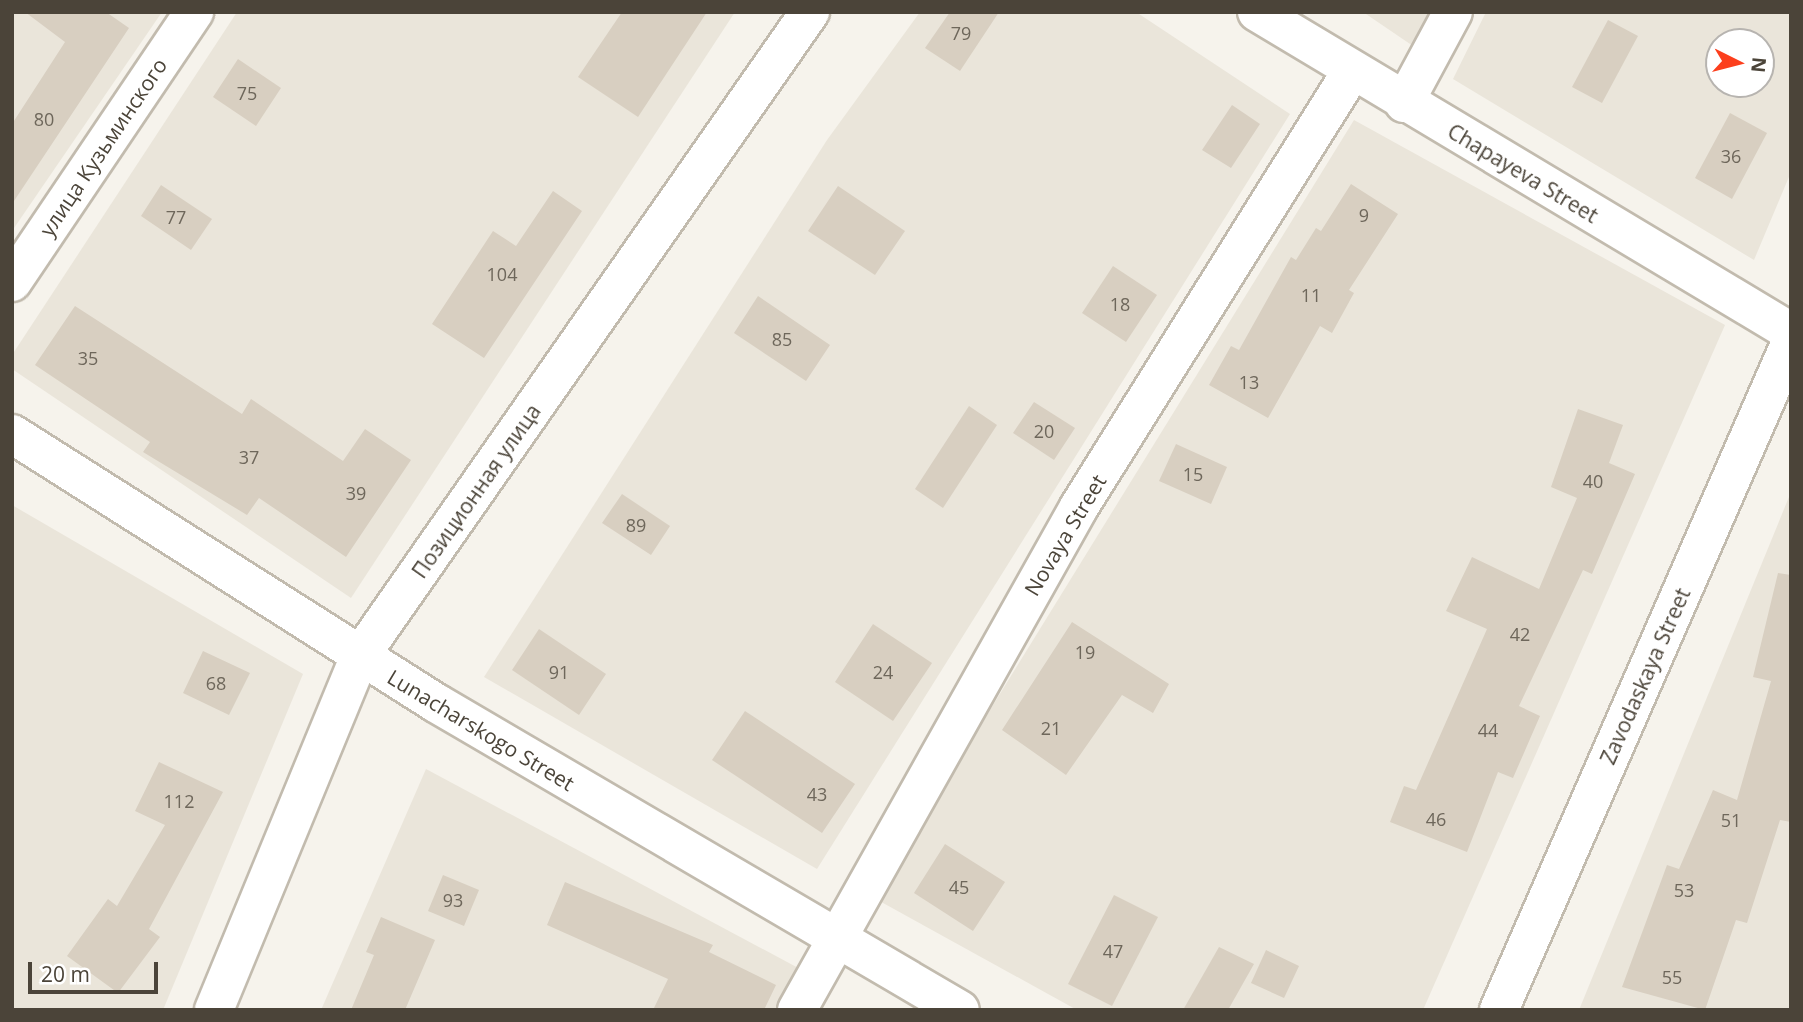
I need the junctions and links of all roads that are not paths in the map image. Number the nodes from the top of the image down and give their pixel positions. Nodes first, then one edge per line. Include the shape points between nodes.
1 (194, 12) edge
2 (810, 12) edge
3 (1257, 12) edge
4 (1452, 12) edge
5 (1352, 71) junction
6 (1405, 103) junction
7 (12, 282) edge
8 (1791, 332) edge
9 (1791, 342) edge
10 (12, 434) edge
11 (360, 656) junction
12 (832, 939) junction
13 (214, 1010) edge
14 (797, 1010) edge
15 (960, 1010) edge
16 (1499, 1010) edge

1 - 7 street, улица Кузьминского
2 - 11 street, Позиционная улица
3 - 5 street, Chapayeva Street
4 - 6 street
5 - 6 street, Chapayeva Street
5 - 12 street, Novaya Street via 1079,508
6 - 8 street, Chapayeva Street
9 - 16 street, Zavodaskaya Street
10 - 11 street, Lunacharskogo Street
11 - 12 street, Lunacharskogo Street
11 - 13 street, Позиционная улица
12 - 14 street, Novaya Street
12 - 15 street, Lunacharskogo Street

